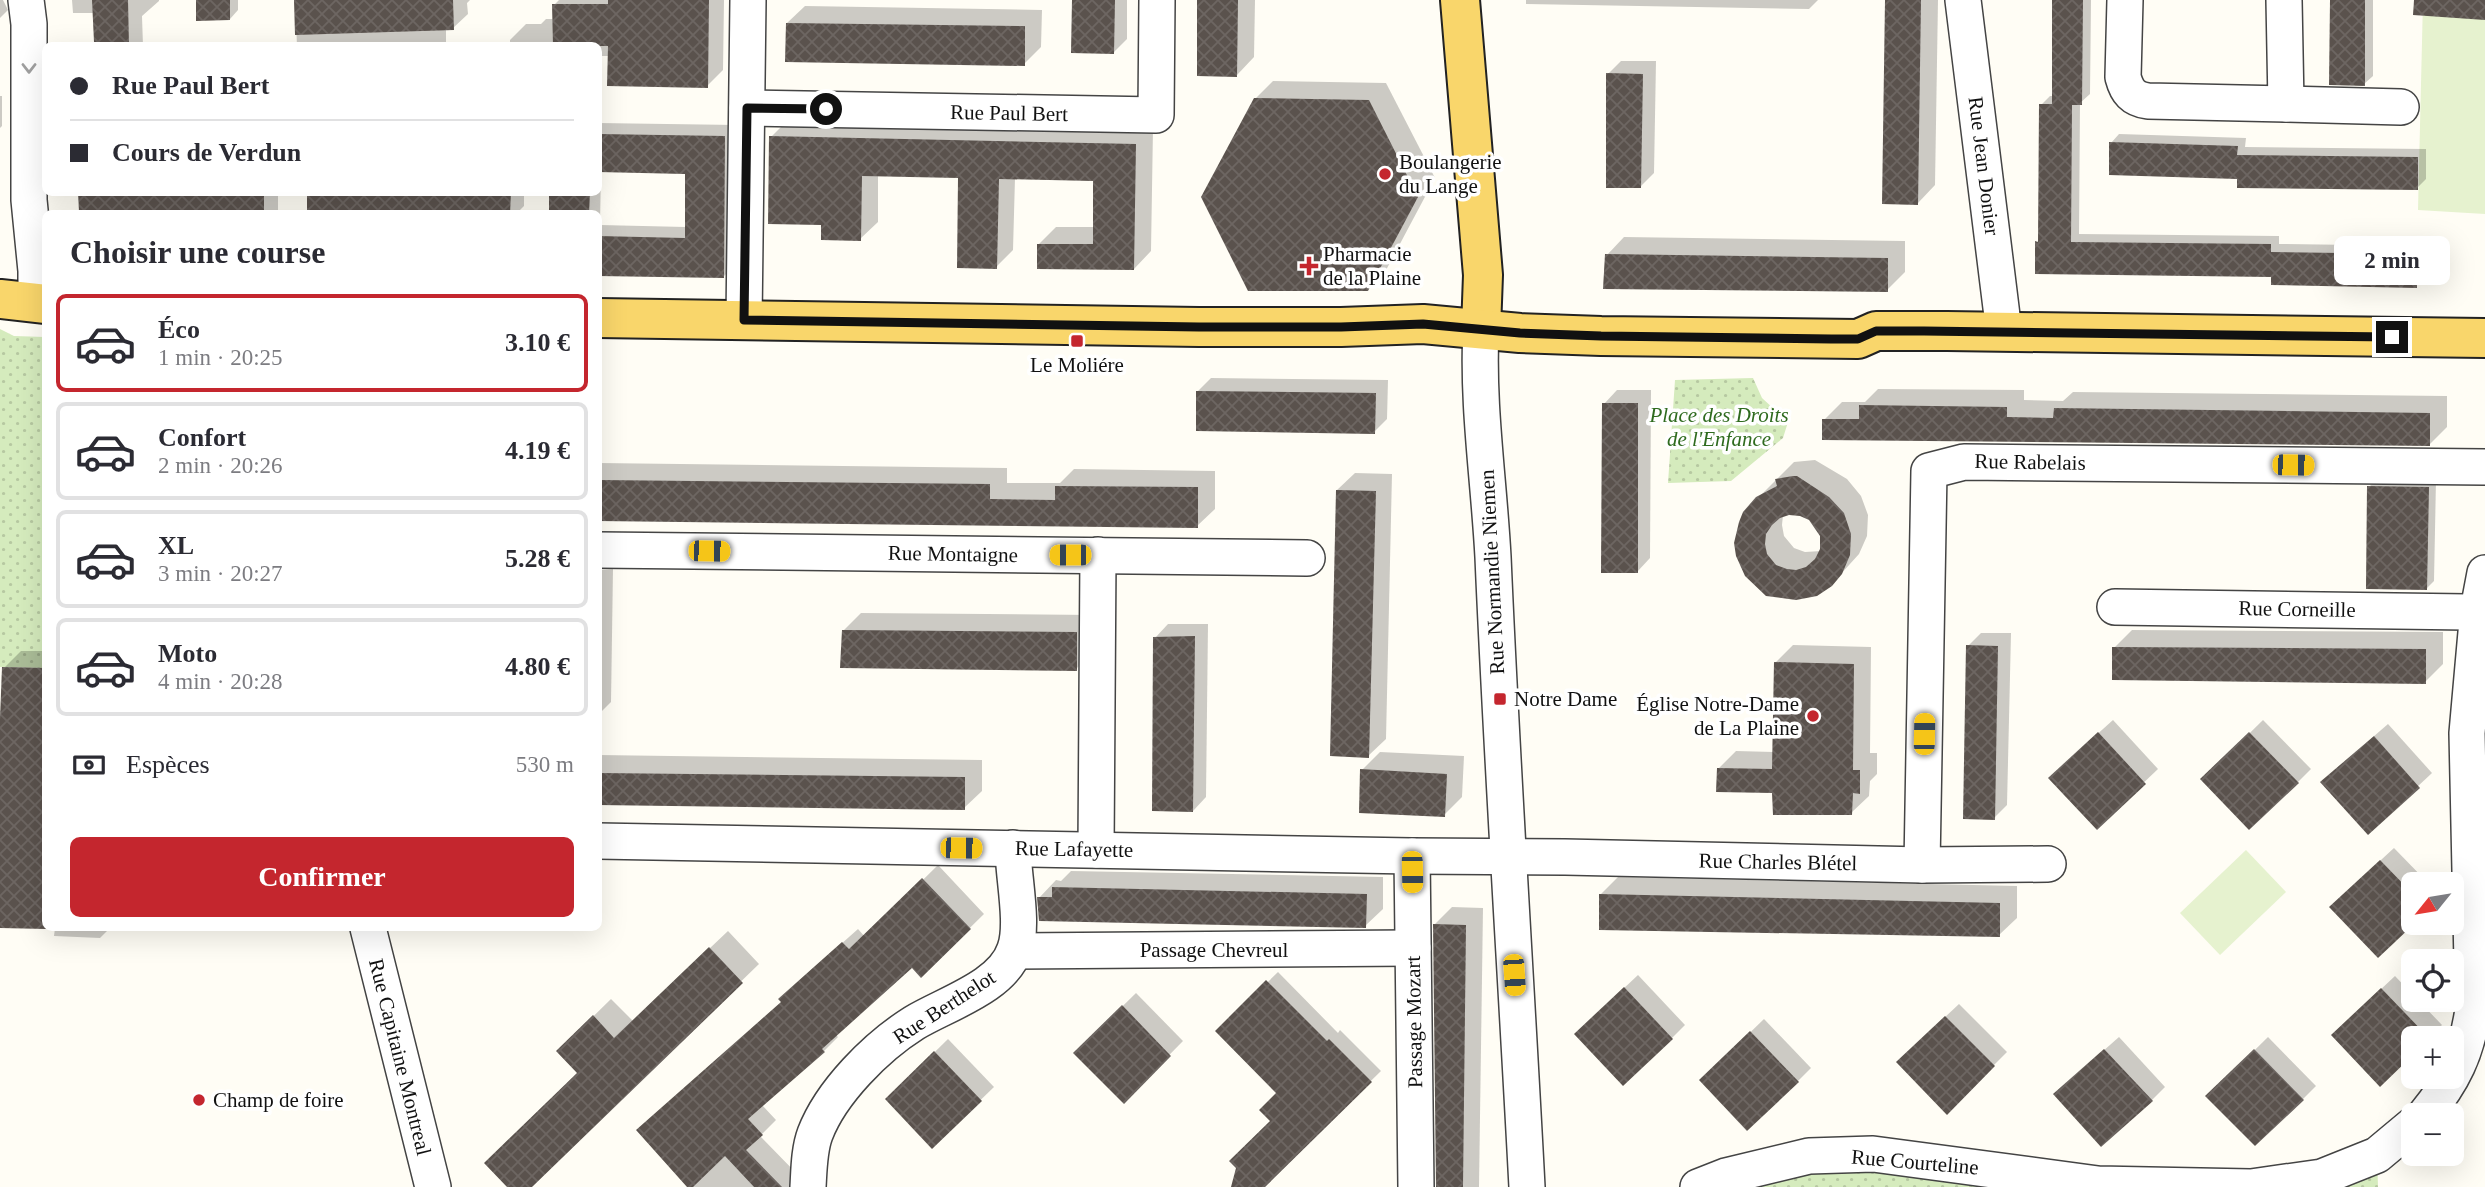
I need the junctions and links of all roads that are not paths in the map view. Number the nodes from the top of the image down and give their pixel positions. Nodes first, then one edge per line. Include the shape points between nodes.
1 (26, 0) edge
2 (748, 0) edge
3 (1157, 0) edge
4 (1460, 0) edge
5 (1963, 0) edge
6 (2125, 0) edge
7 (2284, 0) edge
8 (2286, 104) junction
9 (2401, 107) dead end
10 (747, 108) junction
11 (27, 302) edge
12 (602, 318) edge
13 (744, 320) junction
14 (1481, 329) junction
15 (2004, 332) junction
16 (2485, 338) edge
17 (2485, 467) edge
18 (602, 550) edge
19 (1098, 555) junction
20 (1307, 558) dead end
21 (2485, 573) edge
22 (2115, 607) dead end
23 (2478, 610) junction
24 (602, 841) edge
25 (1013, 848) junction
26 (1096, 850) junction
27 (1412, 856) junction
28 (1507, 856) junction
29 (2048, 864) dead end
30 (1922, 865) junction
31 (369, 931) edge
32 (1413, 948) junction
33 (1015, 951) junction
34 (2434, 1103) edge
35 (2401, 1135) edge
36 (433, 1187) edge
37 (808, 1187) edge
38 (1416, 1187) edge
39 (1527, 1187) edge
40 (1698, 1187) edge

1 -> 11 street via 29,200 36,271
2 - 10 street
3 - 10 street, Rue Paul Bert via 1156,115
4 - 14 main road, Rue Normandie Niemen via 1483,275
5 - 15 street, Rue Jean Donier
6 - 8 street via 2123,77 2139,100
7 - 8 street
8 - 9 street
10 - 13 street
12 - 13 main road
13 - 14 main road via 1199,327 1423,324
14 - 15 main road via 1601,336 1844,339 1876,331
14 - 28 street, Rue Normandie Niemen via 1478,374 1492,538
15 - 16 main road
17 - 30 street, Rue Rabelais via 1964,462 1929,471
18 - 19 street, Rue Montaigne
19 - 20 street, Rue Montaigne
19 - 26 street
21 - 23 street
22 - 23 street, Rue Corneille
23 - 34 street via 2467,733 2473,1009 2465,1049
24 - 25 street, Rue Lafayette
25 - 26 street, Rue Lafayette
25 - 33 street, Rue Berthelot
26 - 27 street, Rue Lafayette
27 - 28 street, Rue Lafayette
27 - 32 street, Passage Mozart
28 - 30 street, Rue Charles Blétel
28 - 39 street, Rue Normandie Niemen
29 - 30 street, Rue Charles Blétel
31 - 36 street, Rue Capitaine Montreal
32 - 33 street, Passage Chevreul
32 - 38 street, Passage Mozart
33 - 37 street, Rue Berthelot via 994,978 913,1024 870,1058 828,1107 815,1135
35 - 40 street, Rue Courteline via 2377,1155 2322,1177 2251,1186 2098,1184 1873,1154 1808,1156

